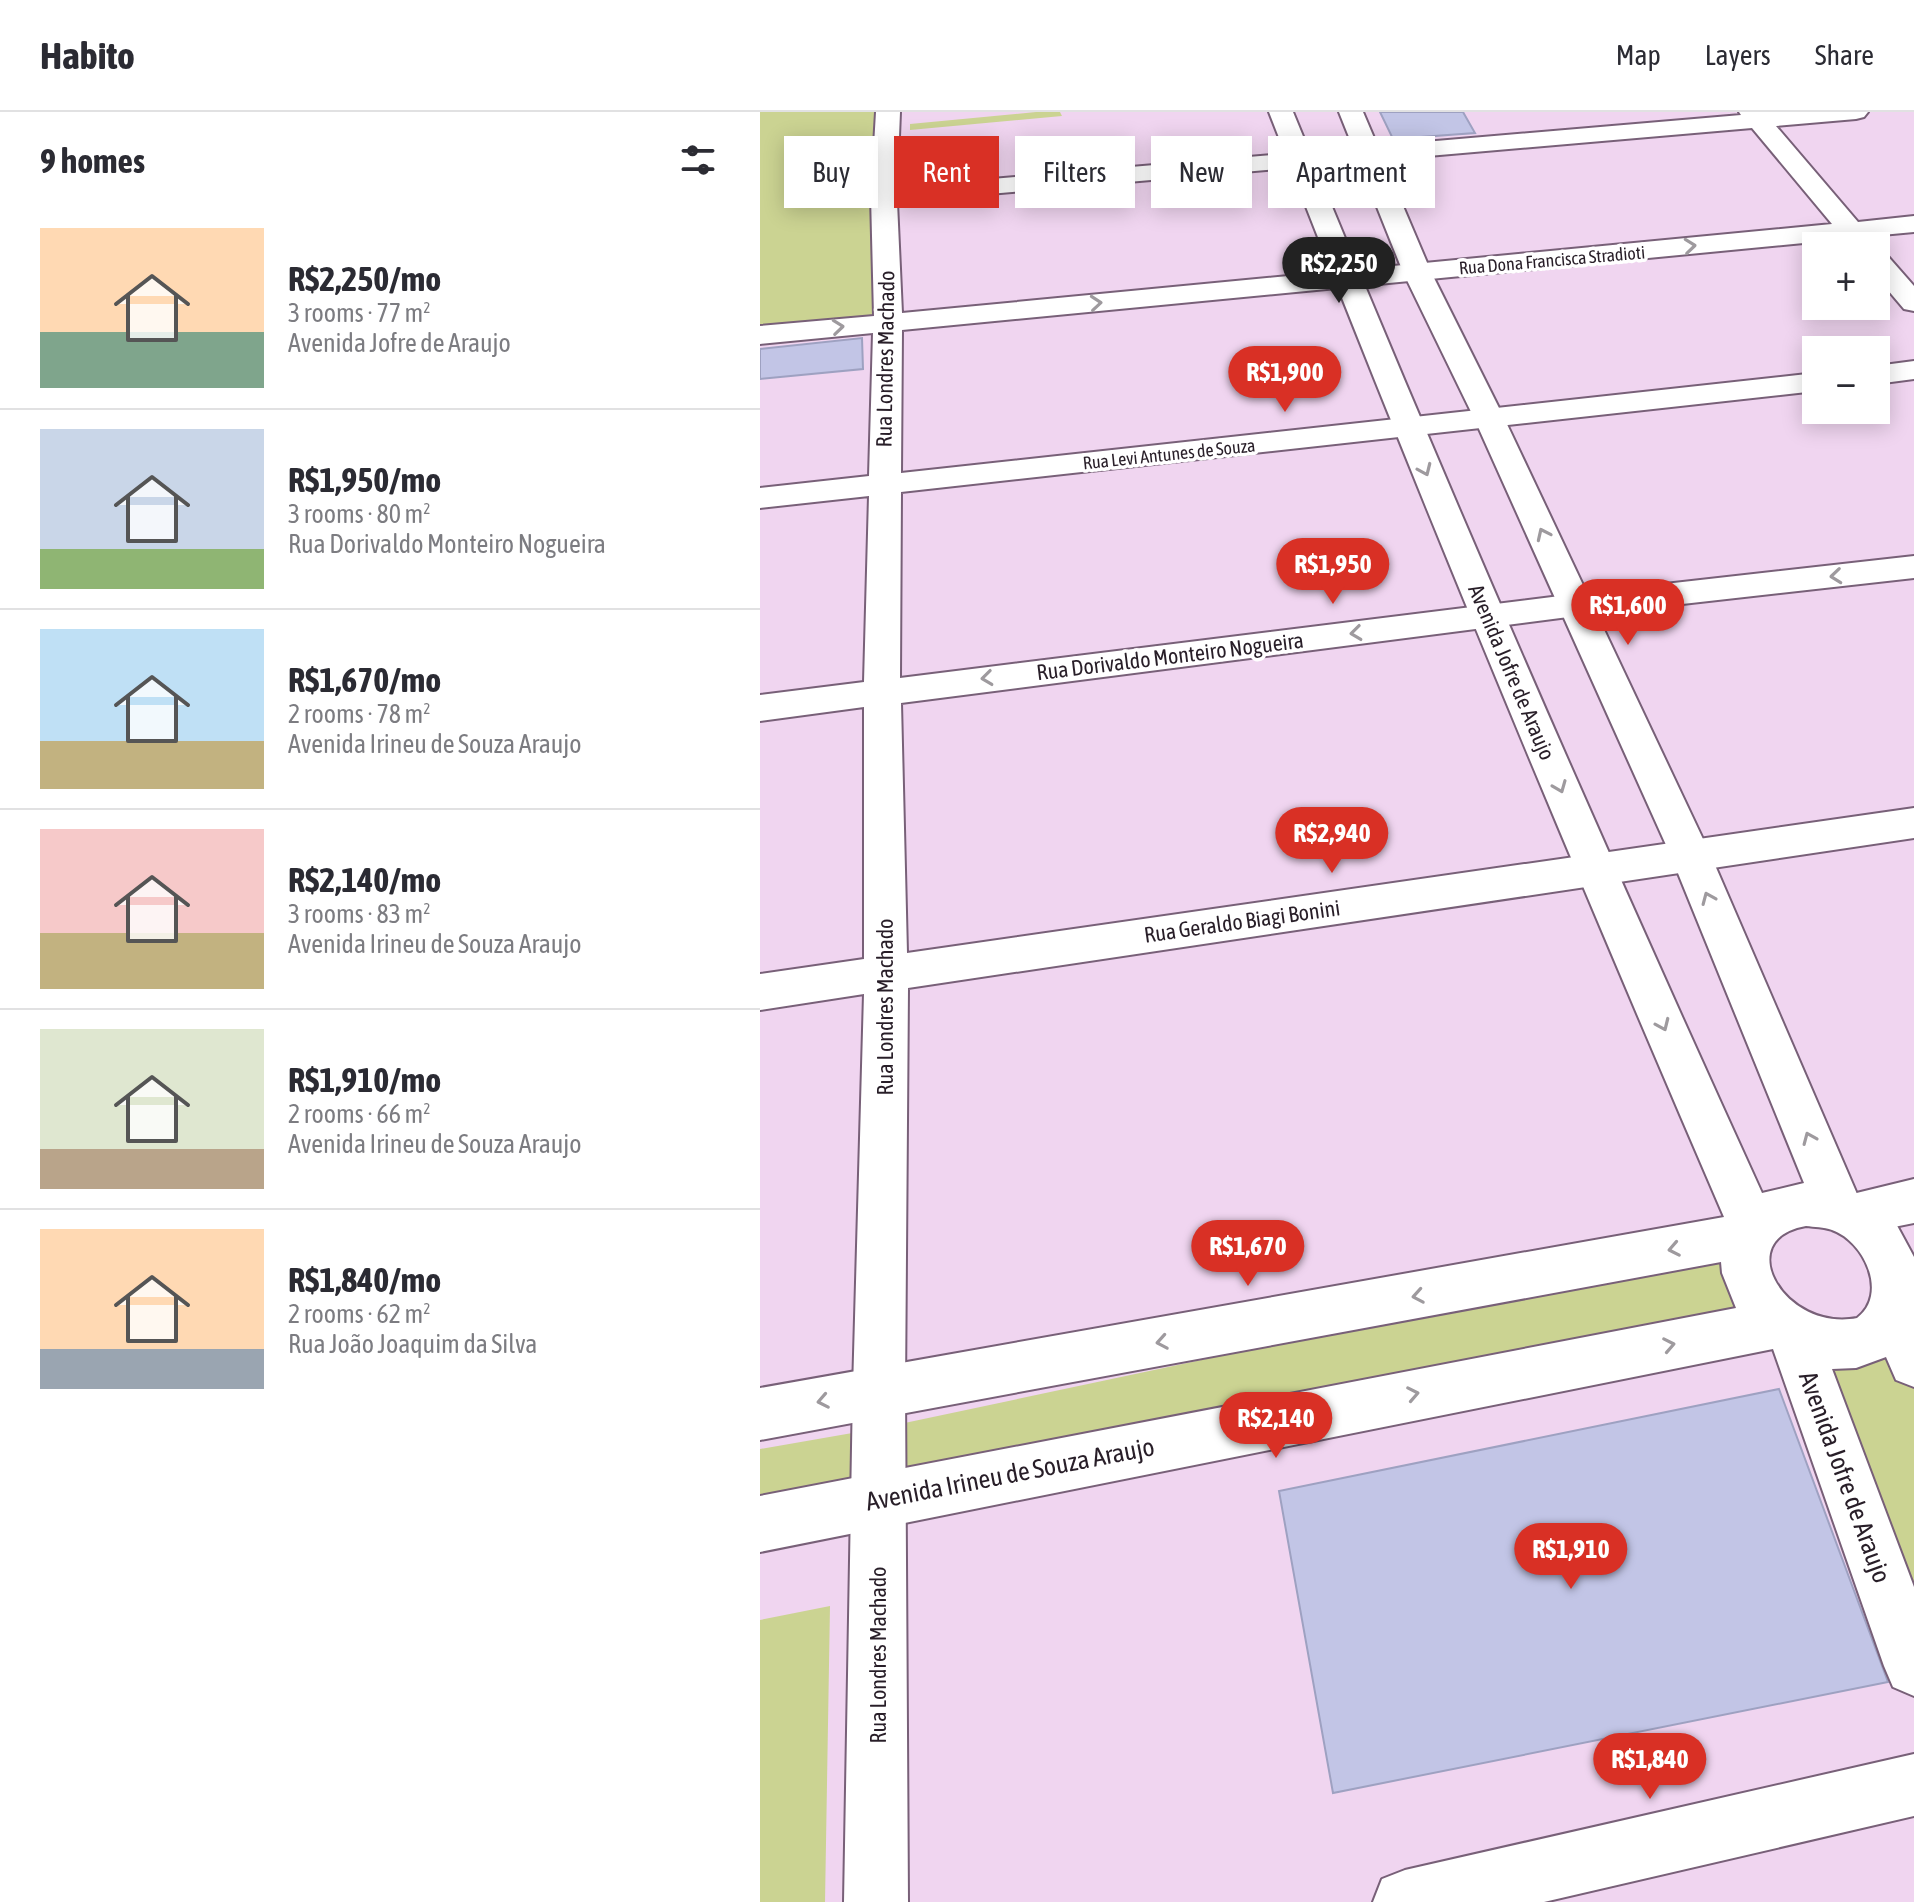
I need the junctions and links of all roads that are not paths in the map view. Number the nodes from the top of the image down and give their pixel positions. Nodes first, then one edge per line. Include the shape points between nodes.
1 (888, 112) edge
2 (1281, 112) edge
3 (1351, 112) edge
4 (1856, 112) edge
5 (1754, 116) edge
6 (1291, 136) edge
7 (1361, 136) edge
8 (1435, 148) edge
9 (1268, 164) edge
10 (884, 196) junction
11 (1320, 208) edge
12 (1391, 208) edge
13 (1914, 224) edge
14 (1852, 232) edge
15 (1881, 232) edge
16 (1802, 242) edge
17 (1417, 272) junction
18 (1890, 275) edge
19 (1348, 278) junction
20 (1914, 303) edge
21 (887, 322) junction
22 (760, 335) edge
23 (1914, 370) edge
24 (1890, 373) edge
25 (1802, 384) edge
26 (1490, 420) junction
27 (1407, 428) junction
28 (883, 485) junction
29 (760, 498) edge
30 (1914, 567) edge
31 (1576, 605) junction
32 (1490, 616) junction
33 (882, 691) junction
34 (760, 708) edge
35 (1914, 823) edge
36 (1691, 856) junction
37 (1595, 872) junction
38 (886, 971) junction
39 (760, 992) edge
40 (1914, 1201) edge
41 (1844, 1212) junction
42 (1752, 1232) junction
43 (1786, 1329) junction
44 (1904, 1340) edge
45 (879, 1390) junction
46 (760, 1414) edge
47 (879, 1501) junction
48 (760, 1524) edge
49 (1914, 1666) edge
50 (1914, 1785) edge
51 (876, 1902) edge
52 (1405, 1902) edge

1 - 10 street, Rua Londres Machado
2 - 6 street, Avenida Jofre de Araujo
3 - 7 street
4 - 5 street
5 - 8 street
5 - 14 street
9 - 10 street
10 - 21 street, Rua Londres Machado
11 - 19 street, Avenida Jofre de Araujo
12 - 17 street
13 - 15 street, Rua Dona Francisca Stradioti
17 -> 16 street, Rua Dona Francisca Stradioti
17 - 19 street, Rua Dona Francisca Stradioti
17 - 26 street
18 - 20 street
21 -> 19 street, Rua Dona Francisca Stradioti
19 - 27 street, Avenida Jofre de Araujo
22 -> 21 street, Rua Dona Francisca Stradioti
21 - 28 street, Rua Londres Machado
23 - 24 street
25 - 26 street, Rua Levi Antunes de Souza
26 - 27 street, Rua Levi Antunes de Souza
31 -> 26 street
27 - 28 street, Rua Levi Antunes de Souza
27 -> 32 street, Avenida Jofre de Araujo
28 - 29 street, Rua Levi Antunes de Souza
28 - 33 street, Rua Londres Machado
30 -> 31 street, Rua Dorivaldo Monteiro Nogueira
31 - 32 street, Rua Dorivaldo Monteiro Nogueira
31 - 36 street
32 -> 33 street, Rua Dorivaldo Monteiro Nogueira
32 -> 37 street, Avenida Jofre de Araujo
33 - 34 street, Rua Dorivaldo Monteiro Nogueira
33 - 38 street, Rua Londres Machado
35 - 36 street, Rua Geraldo Biagi Bonini
36 - 37 street, Rua Geraldo Biagi Bonini
41 -> 36 street
37 - 38 street, Rua Geraldo Biagi Bonini
37 -> 42 street, Avenida Jofre de Araujo
38 - 39 street, Rua Geraldo Biagi Bonini
38 - 45 street, Rua Londres Machado
40 - 41 street
41 - 42 street via 1806,1204 1775,1210
41 - 44 street via 1872,1229 1889,1249 1900,1273
42 - 43 street via 1744,1256 1748,1280 1760,1304
42 -> 45 street
43 - 44 street via 1822,1344 1851,1345 1876,1335
47 -> 43 street, Avenida Irineu de Souza Araujo via 1320,1411
43 - 49 street, Avenida Jofre de Araujo
45 -> 46 street
45 - 47 street, Rua Londres Machado
47 - 48 street, Avenida Irineu de Souza Araujo
47 - 51 street, Rua Londres Machado
50 - 52 street

